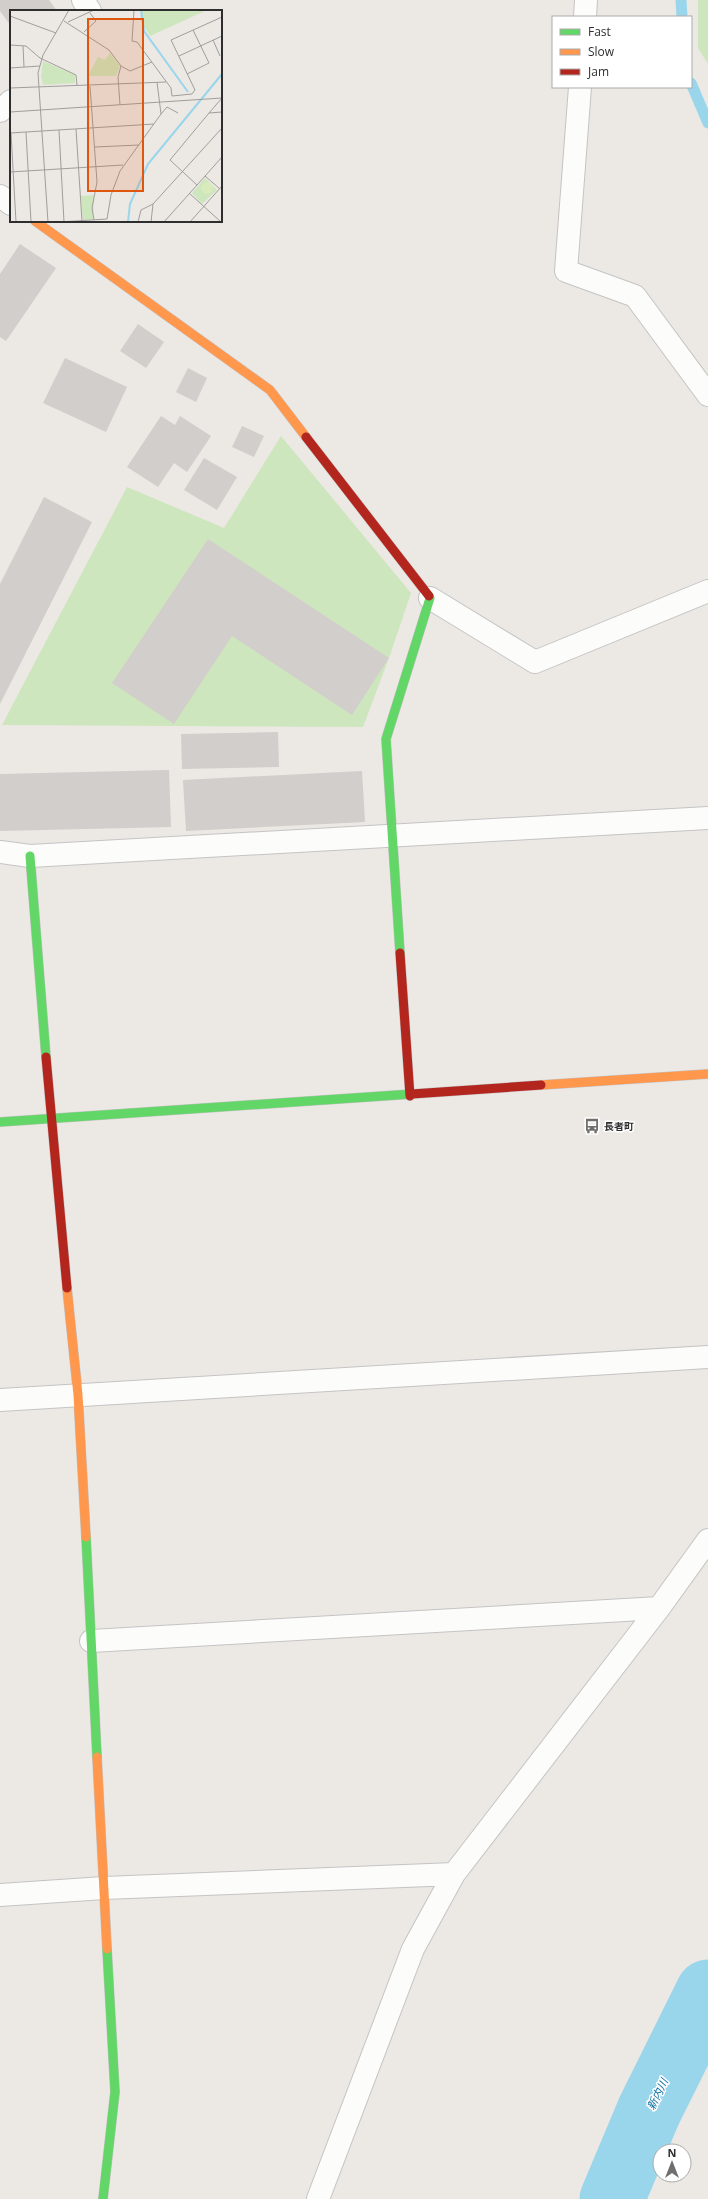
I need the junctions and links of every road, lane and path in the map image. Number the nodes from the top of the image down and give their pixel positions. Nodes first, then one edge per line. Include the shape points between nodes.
1 (83, 0) edge
2 (586, 0) edge
3 (89, 10) edge
4 (585, 16) edge
5 (580, 88) edge
6 (10, 102) edge
7 (0, 111) edge
8 (0, 196) edge
9 (10, 203) edge
10 (36, 222) edge
11 (708, 396) edge
12 (708, 591) edge
13 (430, 598) junction
14 (708, 818) edge
15 (394, 836) junction
16 (0, 852) edge
17 (30, 856) junction
18 (708, 1074) edge
19 (410, 1096) junction
20 (52, 1119) junction
21 (0, 1122) edge
22 (708, 1357) edge
23 (78, 1395) junction
24 (0, 1400) edge
25 (708, 1540) edge
26 (659, 1608) junction
27 (91, 1641) junction
28 (454, 1874) junction
29 (104, 1888) junction
30 (0, 1895) edge
31 (103, 2199) edge
32 (318, 2199) edge

1 - 3 street
2 - 4 street
5 - 11 street via 566,271 635,296
6 - 7 street
8 - 9 street
10 - 13 street via 270,390
12 - 13 street via 535,662
13 - 15 street via 386,739
14 - 15 street
15 - 17 street
15 - 19 street
16 - 17 street
17 - 20 street
18 - 19 street
19 - 20 street
20 - 21 street
20 - 23 street
22 - 23 street
23 - 24 street
23 - 27 street
25 - 26 street
26 - 27 street
26 - 28 street
27 - 29 street
28 - 29 street
28 - 32 street via 413,1949
29 - 30 street
29 - 31 street via 114,2092

